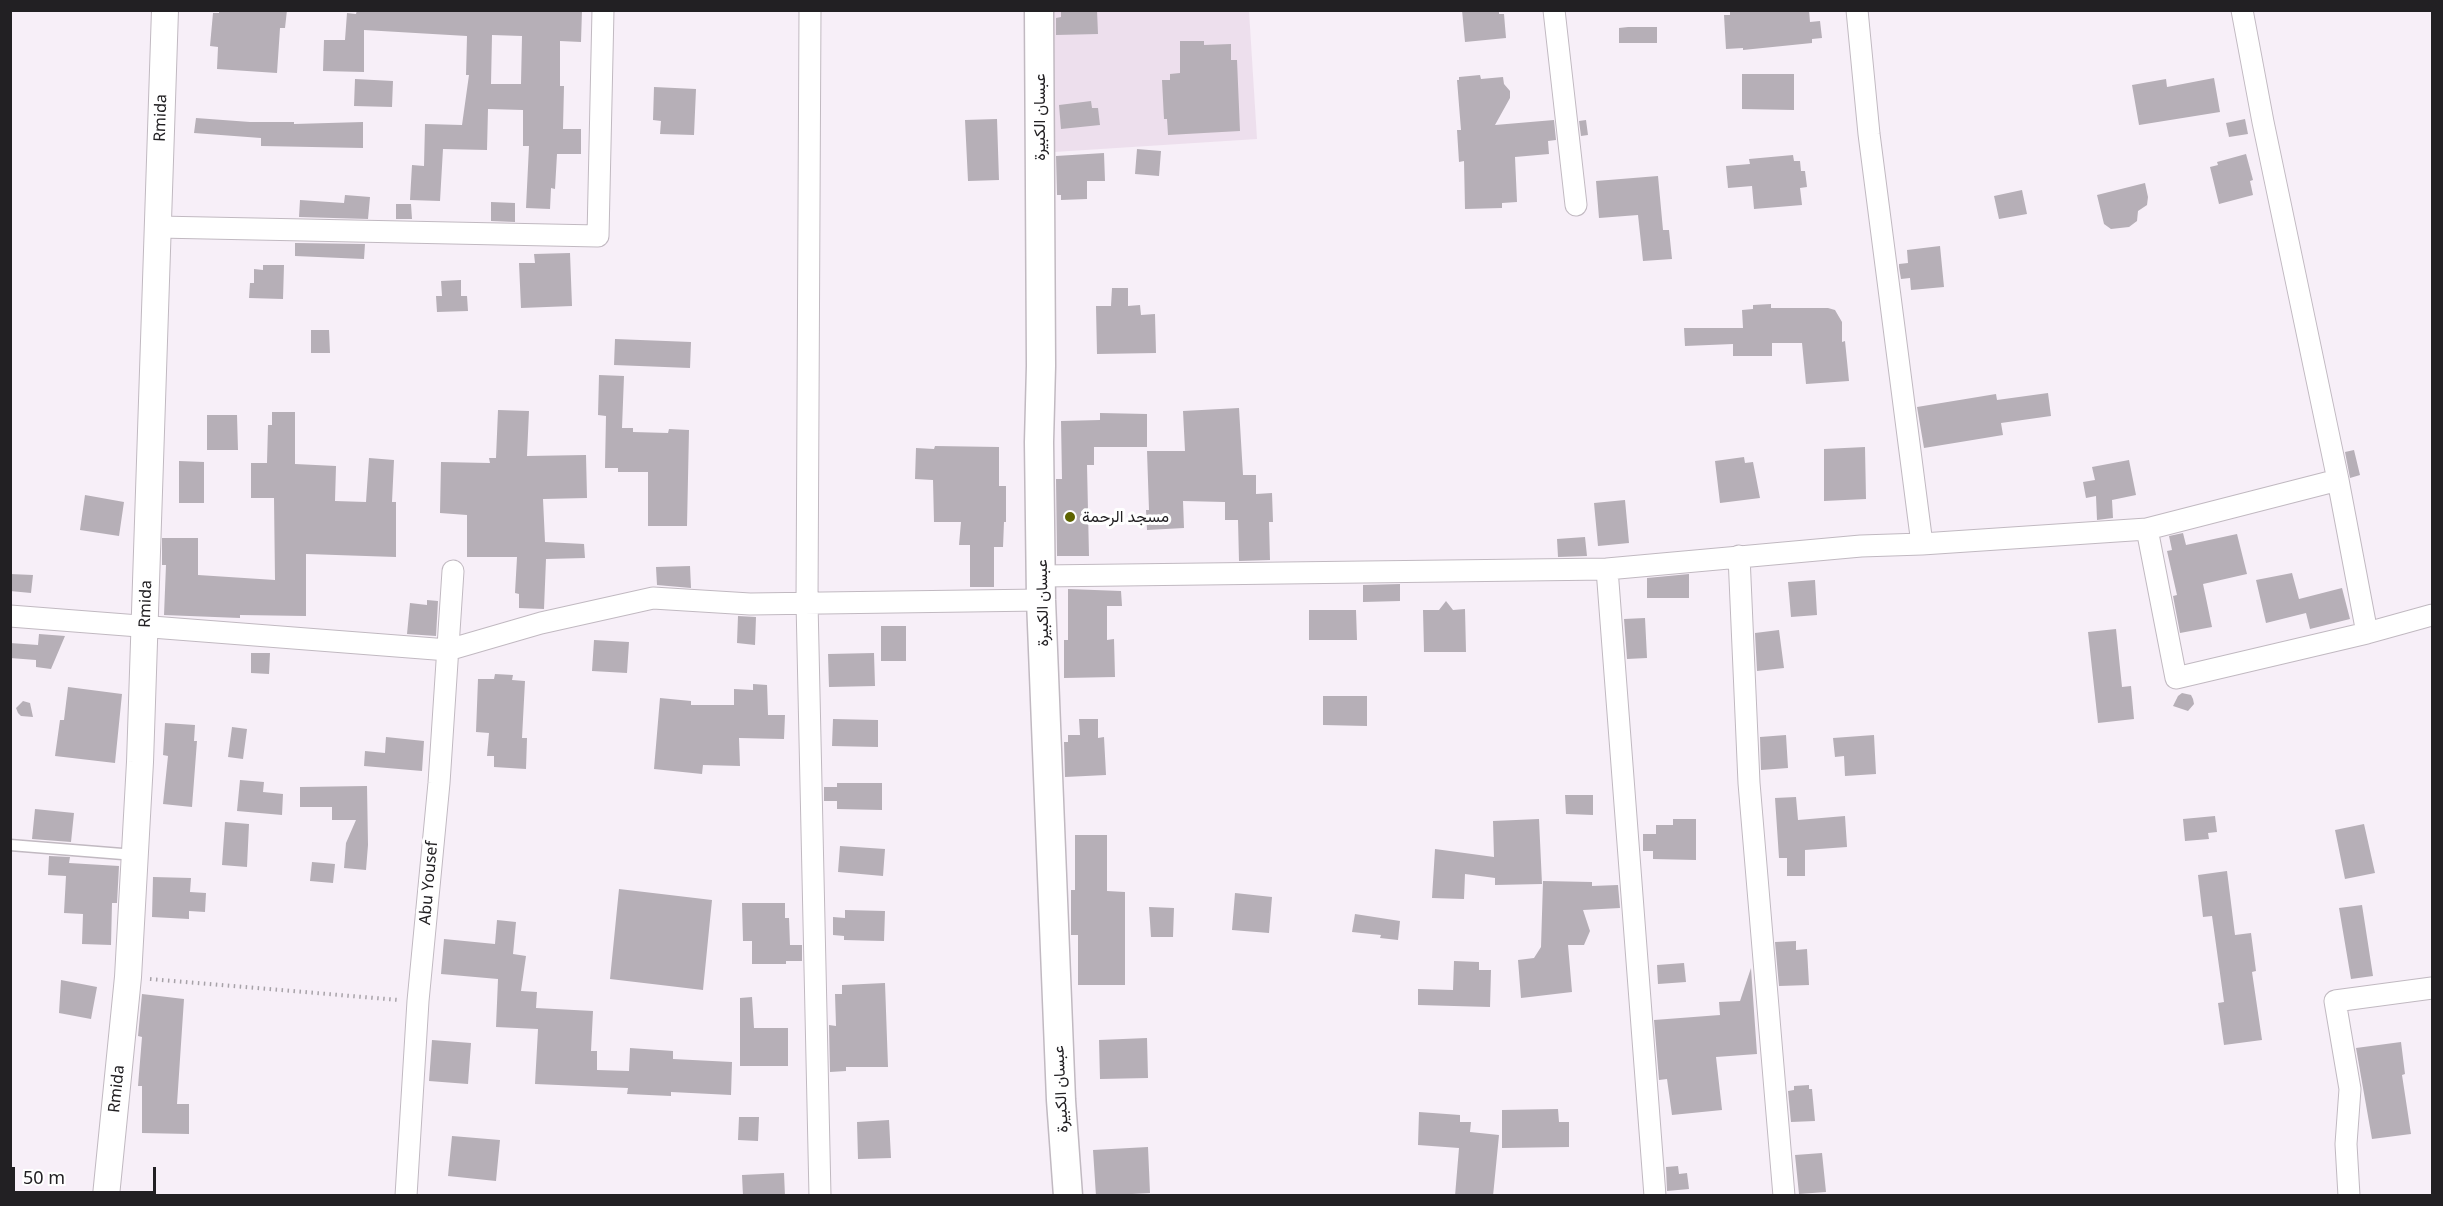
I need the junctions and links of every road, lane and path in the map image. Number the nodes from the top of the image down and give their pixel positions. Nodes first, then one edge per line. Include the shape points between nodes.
1 (165, 10) edge
2 (603, 10) edge
3 (810, 10) edge
4 (1039, 10) edge
5 (1554, 10) edge
6 (1857, 10) edge
7 (2242, 10) edge
8 (1575, 205) dead end
9 (158, 227) junction
10 (2338, 480) junction
11 (2147, 529) junction
12 (1922, 544) junction
13 (1739, 556) junction
14 (1607, 569) junction
15 (453, 571) dead end
16 (1042, 588) junction
17 (807, 602) junction
18 (2433, 615) edge
19 (10, 616) edge
20 (146, 626) junction
21 (2367, 633) junction
22 (448, 650) junction
23 (10, 845) edge
24 (135, 855) junction
25 (128, 977) junction
26 (2433, 988) edge
27 (418, 1001) junction
28 (106, 1196) edge
29 (406, 1196) edge
30 (820, 1196) edge
31 (1068, 1196) edge
32 (1655, 1196) edge
33 (1784, 1196) edge
34 (2349, 1196) edge

1 - 9 street, Rmida
2 - 9 street via 598,236
3 - 17 street
4 - 16 main road, عبسان الكبيرة
5 - 8 street
6 - 12 street via 1869,134
7 - 10 street
9 - 20 street, Rmida
10 - 11 street
10 - 21 street
11 - 12 street
11 - 21 street via 2176,678
12 - 13 street
13 - 14 street
13 - 33 street via 1749,783
14 - 16 street
14 - 32 street
15 - 22 street, Abu Yousef
16 - 17 street
16 - 31 main road, عبسان الكبيرة
17 - 22 street via 750,604 653,598 541,622
17 - 30 street
18 - 21 street
19 - 20 street
20 - 22 street
20 - 24 street, Rmida
22 - 27 street, Abu Yousef
23 - 24 lane
24 - 25 street, Rmida
25 - 27 path
25 - 28 street, Rmida
26 - 34 street via 2335,1001 2350,1089 2346,1144
27 - 29 street, Abu Yousef

